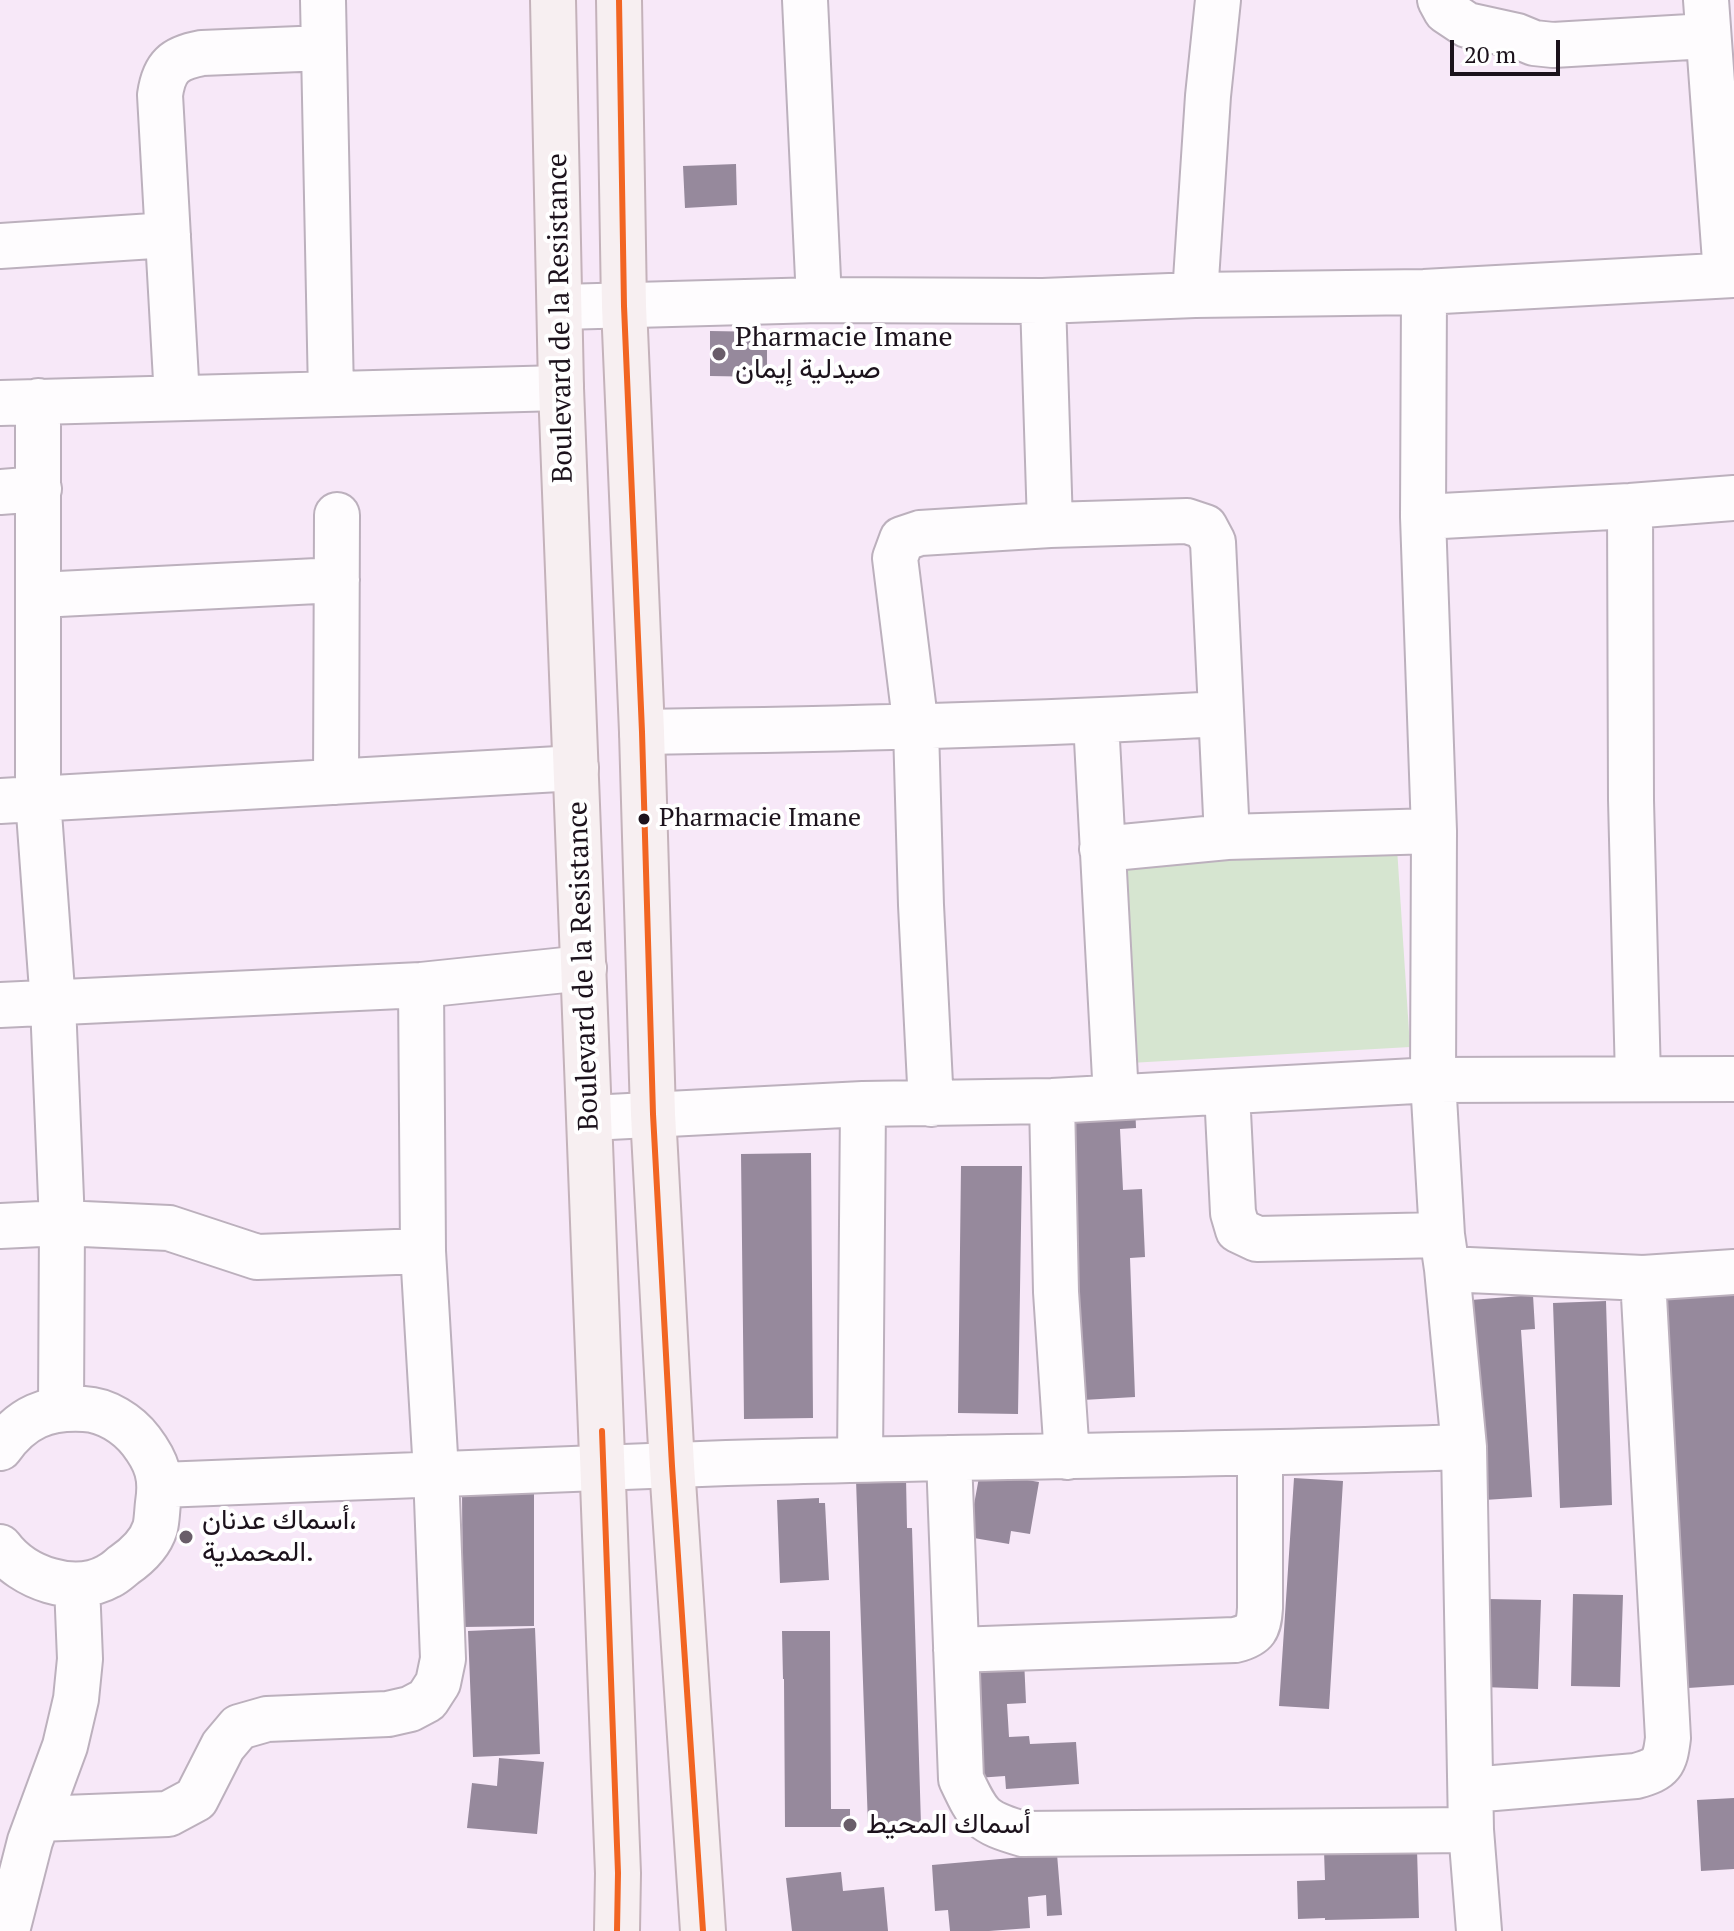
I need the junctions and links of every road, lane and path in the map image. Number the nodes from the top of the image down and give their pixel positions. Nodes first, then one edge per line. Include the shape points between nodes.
1 (323, 0) edge
2 (553, 0) edge
3 (619, 0) edge
4 (805, 0) edge
5 (1218, 0) edge
6 (1440, 0) edge
7 (1510, 18) edge
8 (1707, 18) edge
9 (324, 48) junction
10 (168, 235) junction
11 (0, 246) edge
12 (1730, 275) edge
13 (1424, 292) junction
14 (1195, 295) junction
15 (819, 300) junction
16 (1043, 301) junction
17 (624, 306) junction
18 (561, 307) junction
19 (561, 388) junction
20 (331, 394) junction
21 (177, 398) junction
22 (19, 402) edge
23 (19, 490) edge
24 (1734, 498) edge
25 (1630, 506) junction
26 (337, 515) dead end
27 (1423, 517) junction
28 (1050, 525) junction
29 (337, 580) junction
30 (39, 595) junction
31 (1221, 714) junction
32 (1096, 721) junction
33 (916, 728) junction
34 (642, 732) junction
35 (576, 768) junction
36 (336, 782) junction
37 (19, 800) edge
38 (1434, 831) junction
39 (1227, 837) junction
40 (1102, 849) junction
41 (584, 968) junction
42 (421, 985) junction
43 (53, 1004) junction
44 (0, 1005) edge
45 (1638, 1079) junction
46 (1734, 1079) edge
47 (1433, 1080) junction
48 (1227, 1092) junction
49 (1116, 1097) junction
50 (1052, 1101) junction
51 (863, 1104) junction
52 (931, 1104) junction
53 (653, 1114) junction
54 (590, 1118) junction
55 (62, 1223) junction
56 (0, 1226) edge
57 (423, 1251) junction
58 (1444, 1252) junction
59 (1734, 1272) edge
60 (1643, 1278) junction
61 (61, 1408) junction
62 (1464, 1447) junction
63 (0, 1448) edge
64 (1260, 1454) junction
65 (1067, 1457) junction
66 (949, 1458) junction
67 (860, 1460) junction
68 (672, 1466) junction
69 (603, 1467) junction
70 (436, 1472) junction
71 (161, 1485) junction
72 (0, 1547) edge
73 (77, 1585) junction
74 (956, 1650) junction
75 (1471, 1810) junction
76 (38, 1819) junction
77 (611, 1927) edge
78 (7, 1931) edge
79 (703, 1931) edge
80 (1479, 1931) edge

1 - 9 street
2 - 18 main road, Boulevard de la Resistance
3 - 17 main road
4 - 15 street
5 - 14 street
6 - 7 street via 1467,25
7 - 8 street via 1534,43 1553,45
8 - 12 street
9 - 10 street via 202,53 172,64 160,95
9 - 20 street
10 - 11 street
10 - 21 street
12 - 13 street
13 - 14 street
13 - 27 street
14 - 16 street
15 - 16 street
15 - 17 street
16 - 28 street
17 - 18 street
17 - 34 main road
18 - 19 main road, Boulevard de la Resistance
19 - 20 street
19 - 35 main road, Boulevard de la Resistance
20 - 21 street
21 - 22 street
22 - 23 street
23 - 30 street
24 - 25 street
25 - 27 street
25 - 45 street
26 - 29 street
27 - 38 street
28 - 31 street via 1187,521 1205,527 1213,542
28 - 33 street via 920,533 902,539 895,558
29 - 30 street
29 - 36 street
30 - 37 street
31 - 32 street
31 - 39 street
32 - 33 street
32 - 40 street
33 - 34 street
33 - 52 street
34 - 53 main road
35 - 36 street
35 - 41 main road, Boulevard de la Resistance
36 - 37 street
37 - 43 street
38 - 39 street
38 - 47 street
39 - 40 street
40 - 49 street
41 - 42 street
41 - 54 main road, Boulevard de la Resistance
42 - 43 street
42 - 57 street
43 - 44 street
43 - 55 street
45 - 46 street
45 - 47 street
47 - 48 street
47 - 58 street
48 - 49 street
48 - 58 street via 1238,1230 1257,1239
49 - 50 street
50 - 52 street
50 - 65 street via 1056,1292
51 - 52 street
51 - 53 street
51 - 67 street
53 - 54 street
53 - 68 main road
54 - 69 main road, Boulevard de la Resistance
55 - 56 street
55 - 57 street via 169,1228 257,1257
55 - 61 street
57 - 70 street
58 - 60 street
58 - 62 street
59 - 60 street
60 - 75 street via 1666,1753 1661,1766 1636,1776
61 - 63 street via 10,1433
61 - 71 street via 92,1409 121,1421 152,1456
62 - 64 street
62 - 75 street
64 - 65 street
64 - 74 street via 1260,1608 1255,1632 1235,1640
65 - 66 street
66 - 67 street
66 - 74 street
67 - 68 street
68 - 69 street
68 - 79 main road
69 - 70 street
69 - 77 main road, Boulevard de la Resistance via 618,1873
70 - 71 street
70 - 76 street via 443,1659 438,1683 427,1700 388,1714 267,1719 239,1727 196,1799 168,1814
71 - 73 street via 155,1528 139,1555 107,1577
72 - 73 street via 39,1578
73 - 76 street via 76,1699
74 - 75 street via 961,1779 977,1812 997,1826 1023,1834
75 - 80 street
76 - 78 street

